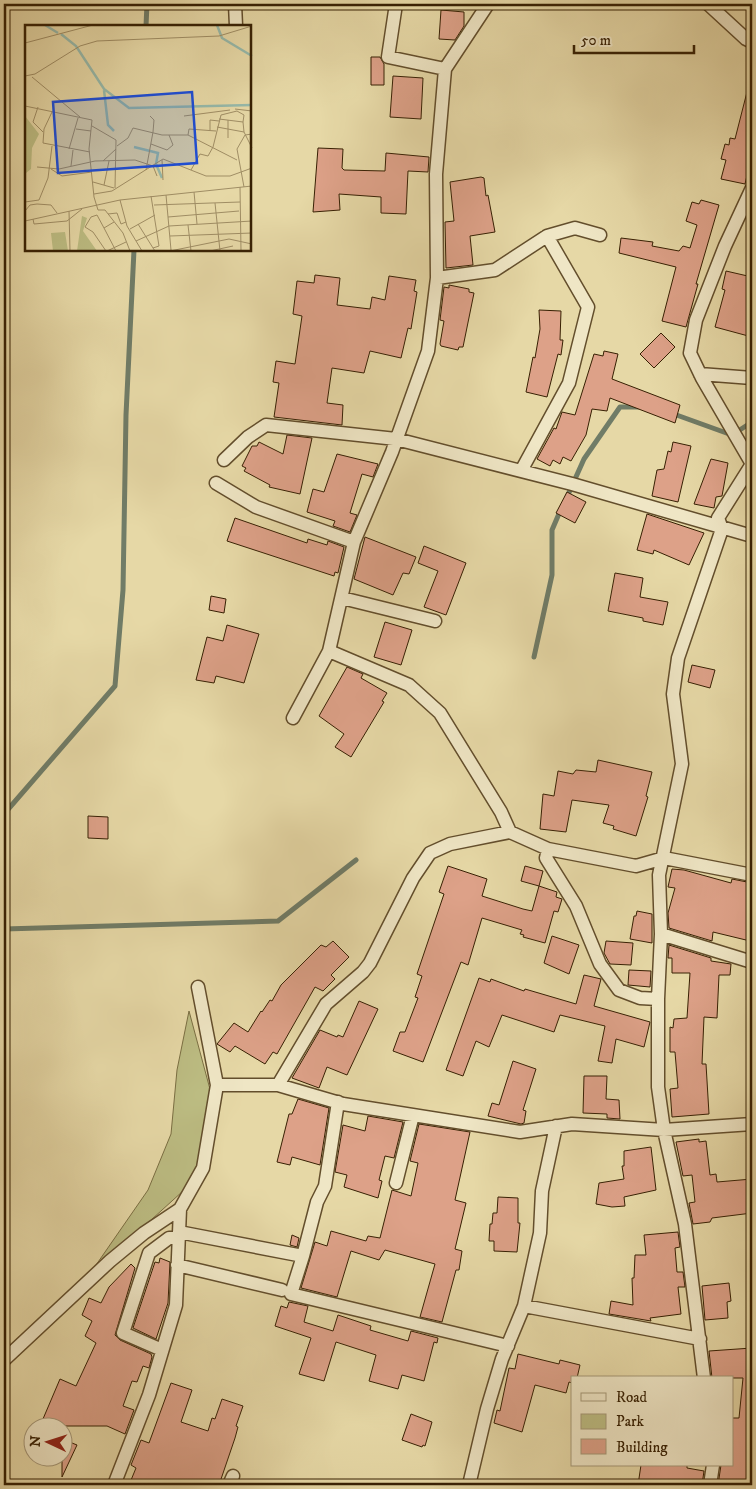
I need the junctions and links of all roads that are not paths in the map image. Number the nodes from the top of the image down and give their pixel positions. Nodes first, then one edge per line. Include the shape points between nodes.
1 (235, 4) edge
2 (396, 4) edge
3 (488, 4) edge
4 (708, 4) edge
5 (236, 25) edge
6 (752, 42) edge
7 (445, 69) junction
8 (752, 188) edge
9 (600, 235) dead end
10 (546, 236) junction
11 (437, 278) junction
12 (700, 374) junction
13 (752, 378) edge
14 (396, 439) junction
15 (224, 460) dead end
16 (752, 464) edge
17 (521, 471) junction
18 (216, 483) dead end
19 (722, 529) junction
20 (752, 536) edge
21 (354, 542) junction
22 (342, 598) junction
23 (435, 621) dead end
24 (329, 651) junction
25 (293, 718) dead end
26 (510, 832) junction
27 (548, 849) junction
28 (664, 858) junction
29 (752, 875) edge
30 (661, 934) junction
31 (752, 962) edge
32 (198, 987) dead end
33 (658, 999) junction
34 (217, 1085) junction
35 (278, 1085) junction
36 (338, 1102) junction
37 (413, 1115) junction
38 (752, 1124) edge
39 (556, 1126) junction
40 (664, 1130) junction
41 (396, 1183) dead end
42 (180, 1209) junction
43 (179, 1235) junction
44 (303, 1256) junction
45 (178, 1265) junction
46 (282, 1290) dead end
47 (524, 1306) junction
48 (700, 1339) junction
49 (508, 1346) junction
50 (162, 1350) junction
51 (4, 1360) edge
52 (704, 1376) edge
53 (713, 1466) edge
54 (114, 1485) edge
55 (469, 1485) edge
56 (710, 1485) edge

1 - 5 street
2 - 7 street via 388,57
3 - 7 street
4 - 6 street
7 - 11 street via 436,174
8 - 12 street via 696,320 690,353
9 - 10 street via 576,228
10 - 11 street via 495,270
10 - 17 street via 588,307 569,383
11 - 14 street via 428,352
12 - 13 street
12 - 16 street
14 - 15 street via 266,425
14 - 17 street
14 - 21 street
16 - 19 street via 718,518
17 - 19 street
18 - 21 street via 256,507
19 - 20 street
19 - 28 street via 678,658 673,694 682,764
21 - 22 street
22 - 23 street
22 - 24 street
24 - 25 street
24 - 26 street via 410,685 440,713
26 - 27 street
26 - 35 street via 450,844 430,853 413,878 370,963 326,1004
27 - 28 street via 636,866
27 - 33 street via 546,858 576,906 600,964 619,990 640,998
28 - 29 street
28 - 30 street via 660,875
30 - 31 street
30 - 33 street
32 - 34 street
33 - 40 street via 658,1087
34 - 35 street
34 - 42 street via 202,1168
35 - 36 street
36 - 37 street
36 - 44 street via 325,1186 317,1202
37 - 39 street via 520,1132
37 - 41 street
38 - 40 street
39 - 40 street via 572,1124
39 - 47 street via 542,1192 540,1233
40 - 48 street via 686,1224
42 - 43 street
42 - 51 street via 110,1261
43 - 44 street via 243,1242
43 - 45 street
43 - 50 street via 169,1238 149,1253 123,1333
44 - 49 street via 291,1294
45 - 46 street
45 - 50 street via 176,1305
47 - 48 street
47 - 49 street
48 - 52 street
49 - 55 street via 487,1409
50 - 54 street via 149,1395
53 - 56 street

